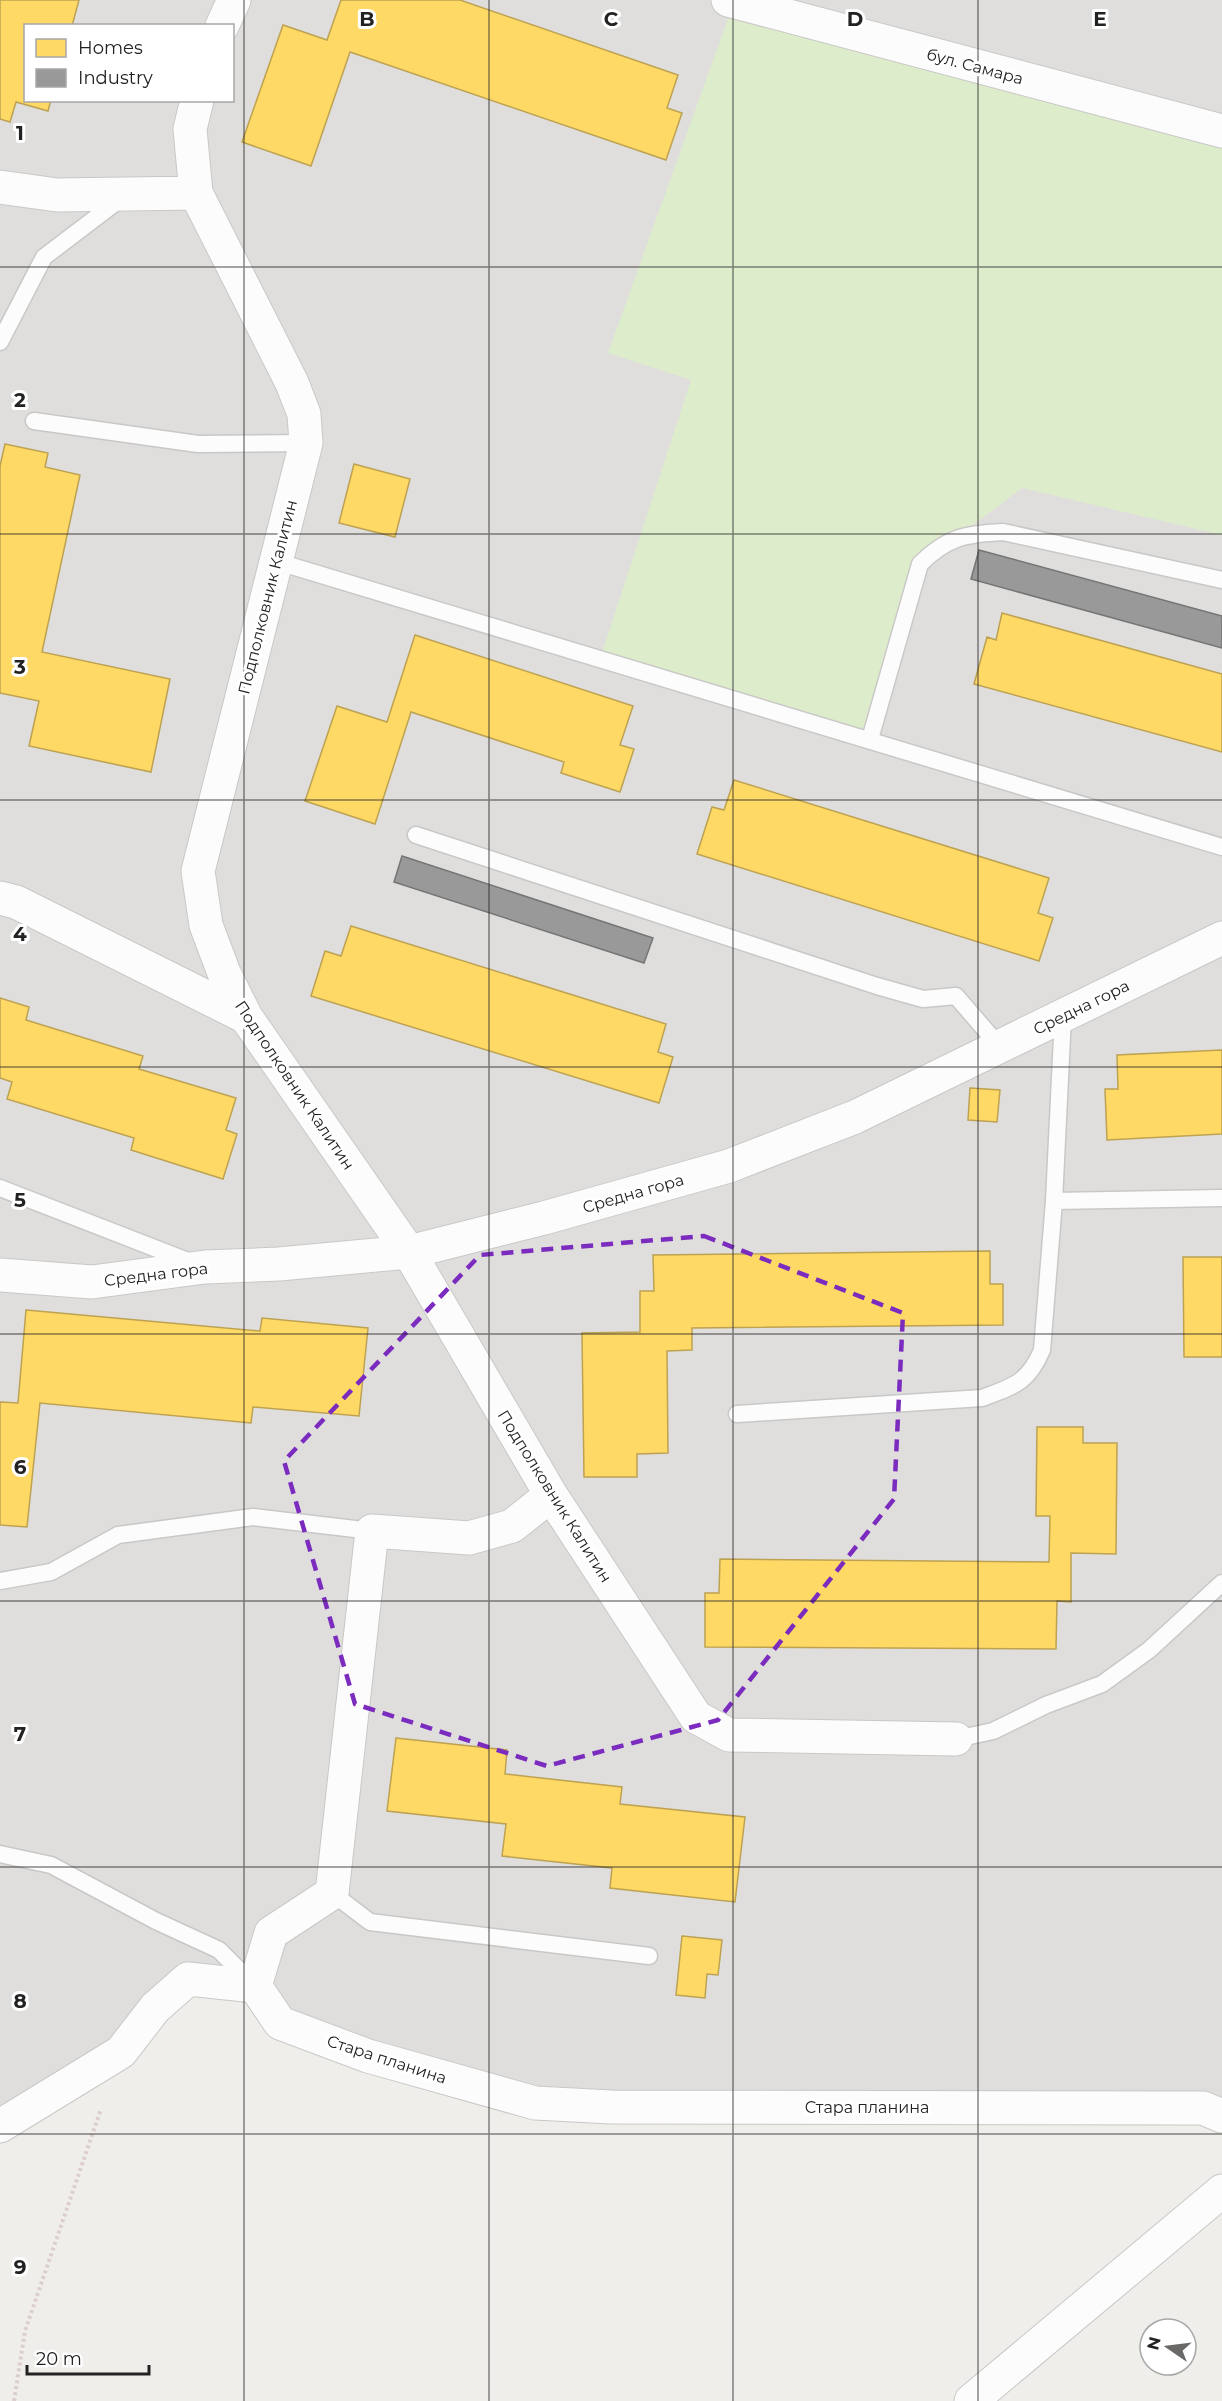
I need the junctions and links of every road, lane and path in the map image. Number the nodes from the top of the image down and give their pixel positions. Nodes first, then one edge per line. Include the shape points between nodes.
1 (234, 0) edge
2 (728, 0) edge
3 (785, 0) edge
4 (223, 24) edge
5 (822, 26) junction
6 (197, 102) edge
7 (1222, 131) edge
8 (0, 187) edge
9 (196, 193) junction
10 (127, 194) junction
11 (0, 342) edge
12 (34, 421) dead end
13 (306, 443) junction
14 (275, 561) junction
15 (1222, 580) edge
16 (870, 739) junction
17 (416, 835) dead end
18 (1222, 847) edge
19 (0, 898) edge
20 (1222, 938) edge
21 (1063, 1016) junction
22 (246, 1017) junction
23 (1000, 1047) junction
24 (0, 1188) edge
25 (1222, 1198) edge
26 (1054, 1201) junction
27 (409, 1252) junction
28 (206, 1268) junction
29 (0, 1275) edge
30 (737, 1414) dead end
31 (551, 1495) junction
32 (372, 1531) junction
33 (0, 1581) edge
34 (1222, 1583) edge
35 (956, 1739) joint
36 (0, 1854) edge
37 (332, 1893) junction
38 (649, 1956) dead end
39 (255, 1986) junction
40 (102, 2106) dead end
41 (1222, 2116) edge
42 (0, 2126) edge
43 (1222, 2191) edge
44 (15, 2401) edge
45 (971, 2401) edge

1 - 4 street
2 - 5 street, бул. Самара
3 - 5 lane
5 - 7 street, бул. Самара
6 - 9 street, Подполковник Калитин via 190,129
8 - 10 street via 57,195
9 - 10 street
9 - 13 street, Подполковник Калитин via 292,383 304,414
10 - 11 lane via 44,257
12 - 13 lane via 198,444
13 - 14 street, Подполковник Калитин
14 - 16 lane
14 - 22 street, Подполковник Калитин via 198,871 206,925
15 - 16 lane via 1003,532 967,534 938,547 920,564
16 - 18 lane
17 - 23 lane via 877,986 923,999 956,996
19 - 22 street via 16,902
20 - 21 street, Средна гора
21 - 23 street, Средна гора
21 - 26 lane
22 - 27 street, Подполковник Калитин
23 - 27 street, Средна гора via 855,1117 729,1166
24 - 28 lane
25 - 26 lane
26 - 30 lane via 1042,1350 1034,1369 1018,1385 982,1398
27 - 28 street, Средна гора
27 - 31 street, Подполковник Калитин
28 - 29 street, Средна гора via 92,1282
31 - 32 street via 512,1526 469,1538
31 - 35 street, Подполковник Калитин via 696,1717 729,1735
32 - 33 lane via 253,1517 118,1535 51,1572
32 - 37 street
34 - 35 lane via 1149,1650 1102,1684 993,1731
36 - 39 lane via 51,1865 219,1950
37 - 38 lane via 370,1922
37 - 39 street via 271,1933
39 - 41 street, Стара планина via 280,2023 368,2056 535,2103 611,2107 1203,2108
39 - 42 street via 188,1979 155,2008 121,2052
40 - 44 path via 25,2331
43 - 45 street

